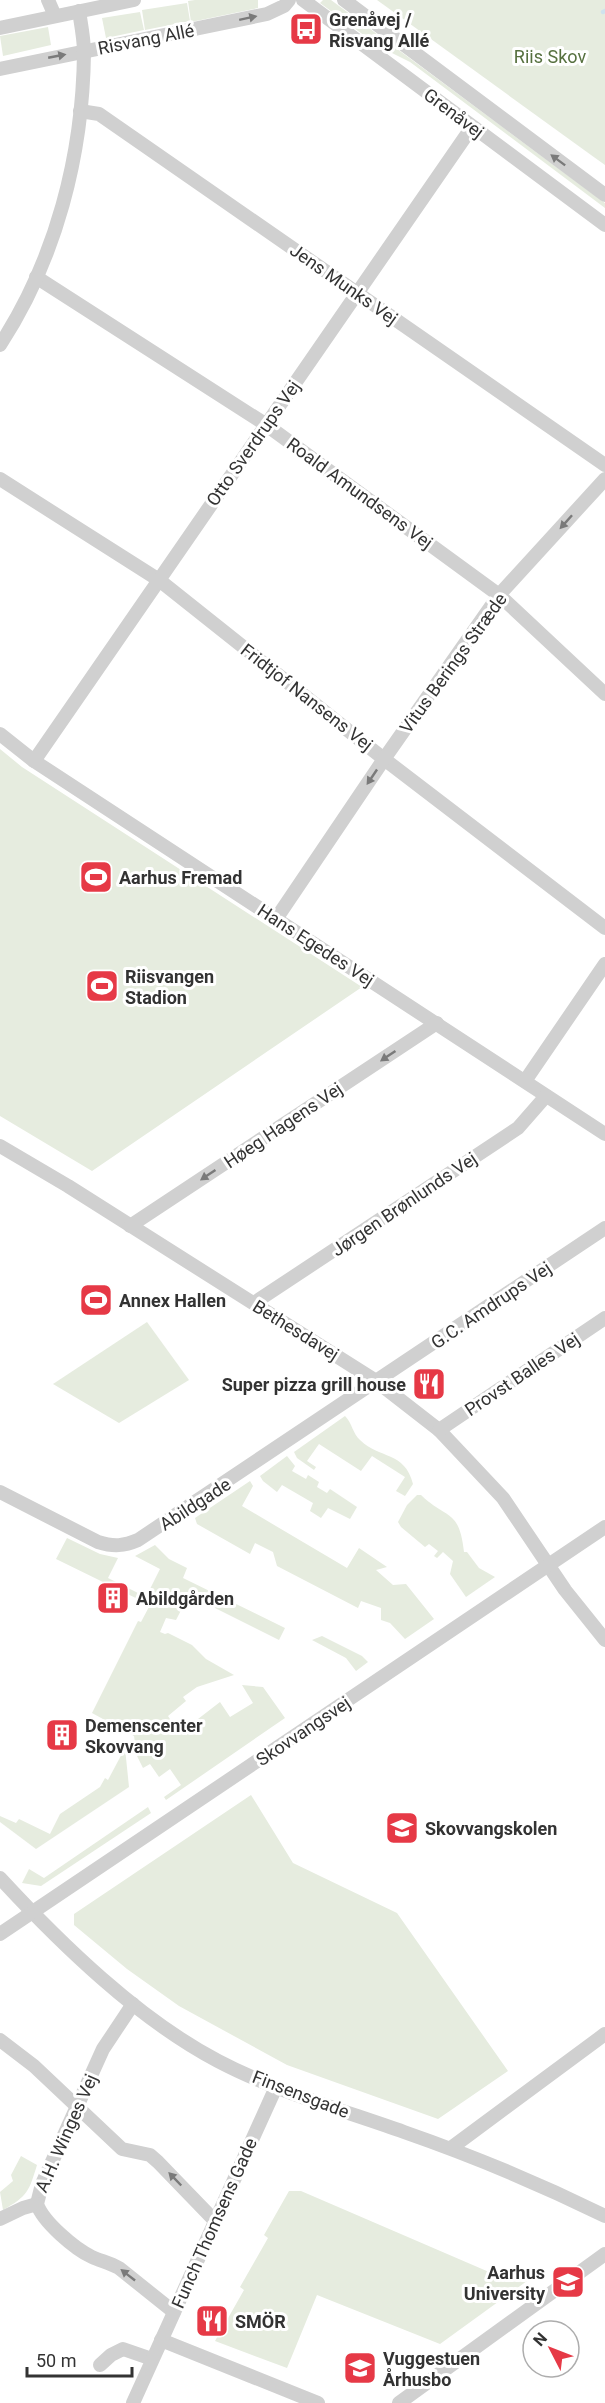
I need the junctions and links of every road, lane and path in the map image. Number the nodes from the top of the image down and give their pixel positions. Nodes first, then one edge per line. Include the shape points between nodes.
1 (48, 0) edge
2 (134, 0) edge
3 (289, 0) edge
4 (303, 0) edge
5 (344, 0) edge
6 (79, 11) junction
7 (55, 16) junction
8 (0, 28) edge
9 (84, 51) junction
10 (0, 69) edge
11 (80, 111) junction
12 (472, 127) junction
13 (605, 195) edge
14 (605, 225) edge
15 (36, 277) junction
16 (357, 294) junction
17 (0, 345) edge
18 (266, 424) junction
19 (605, 465) edge
20 (0, 479) edge
21 (605, 479) edge
22 (159, 580) junction
23 (499, 595) junction
24 (605, 694) edge
25 (0, 734) edge
26 (384, 759) junction
27 (34, 761) junction
28 (276, 919) junction
29 (605, 928) edge
30 (605, 964) edge
31 (437, 1023) junction
32 (525, 1081) junction
33 (546, 1096) junction
34 (605, 1134) edge
35 (0, 1146) edge
36 (130, 1227) junction
37 (605, 1228) edge
38 (254, 1304) junction
39 (605, 1318) edge
40 (376, 1381) junction
41 (439, 1430) junction
42 (0, 1492) edge
43 (605, 1527) edge
44 (549, 1565) junction
45 (605, 1640) edge
46 (0, 1878) edge
47 (31, 1913) junction
48 (0, 1934) edge
49 (133, 2004) junction
50 (605, 2034) edge
51 (0, 2040) edge
52 (276, 2087) junction
53 (77, 2108) junction
54 (451, 2148) junction
55 (37, 2204) junction
56 (605, 2216) edge
57 (0, 2219) edge
58 (215, 2221) junction
59 (605, 2254) edge
60 (174, 2312) junction
61 (161, 2340) junction
62 (152, 2360) junction
63 (100, 2365) dead end
64 (133, 2403) edge
65 (318, 2403) edge
66 (399, 2403) edge

1 - 7 street
2 - 6 street
9 -> 3 street, Risvang Allé via 267,14
4 - 12 street, Grenåvej
13 -> 5 street, Grenåvej
6 - 7 street
6 - 9 street
7 - 8 street
10 -> 9 street, Risvang Allé
9 - 11 street
11 - 15 street via 65,198
11 - 16 street, Jens Munks Vej via 99,114
12 - 14 street, Grenåvej
12 - 16 street, Otto Sverdrups Vej
15 - 17 street
15 - 18 street, Roald Amundsens Vej
16 - 18 street, Otto Sverdrups Vej
16 - 19 street, Jens Munks Vej
18 - 22 street, Otto Sverdrups Vej
18 - 23 street, Roald Amundsens Vej
20 - 22 street, Fridtjof Nansens Vej
21 -> 23 street, Vitus Berings Stræde
22 - 26 street, Fridtjof Nansens Vej
22 - 27 street, Otto Sverdrups Vej
23 - 24 street, Roald Amundsens Vej
23 - 26 street, Vitus Berings Stræde
25 - 27 street, Hans Egedes Vej
26 -> 28 street, Vitus Berings Stræde
26 - 29 street, Fridtjof Nansens Vej
27 - 28 street, Hans Egedes Vej
28 - 31 street, Hans Egedes Vej
30 - 32 street
31 - 32 street, Hans Egedes Vej
31 -> 36 street, Høeg Hagens Vej
32 - 33 street, Hans Egedes Vej
33 - 34 street, Hans Egedes Vej
33 - 38 street, Jørgen Brønlunds Vej via 518,1128
35 - 36 street, Bethesdavej
36 - 38 street, Bethesdavej
37 - 40 street, G.C. Amdrups Vej
38 - 40 street, Bethesdavej
39 - 41 street, Provst Balles Vej
40 - 41 street, Bethesdavej
40 - 42 street, Abildgade via 194,1505 124,1546 99,1542
41 - 44 street, Bethesdavej via 503,1498
43 - 44 street, Skovvangsvej
44 - 45 street, Bethesdavej
44 - 47 street, Skovvangsvej
46 - 47 street, Finsensgade
47 - 48 street, Skovvangsvej
47 - 49 street, Finsensgade
49 - 52 street, Finsensgade via 160,2026 218,2061
49 - 53 street, A.H. Winges Vej via 103,2049
50 - 54 street
51 - 53 street via 34,2066
52 - 54 street, Finsensgade
52 - 58 street, Funch Thomsens Gade
53 - 55 street, A.H. Winges Vej via 42,2184
58 -> 53 street via 150,2155 122,2149
54 - 56 street, Finsensgade
55 - 57 street
60 -> 55 street, A.H. Winges Vej via 119,2268 80,2249 43,2217
58 - 60 street, Funch Thomsens Gade
59 - 66 street
60 - 61 street, Funch Thomsens Gade
61 - 62 street, Funch Thomsens Gade
61 - 65 street
62 - 63 street via 123,2349
62 - 64 street, Funch Thomsens Gade

